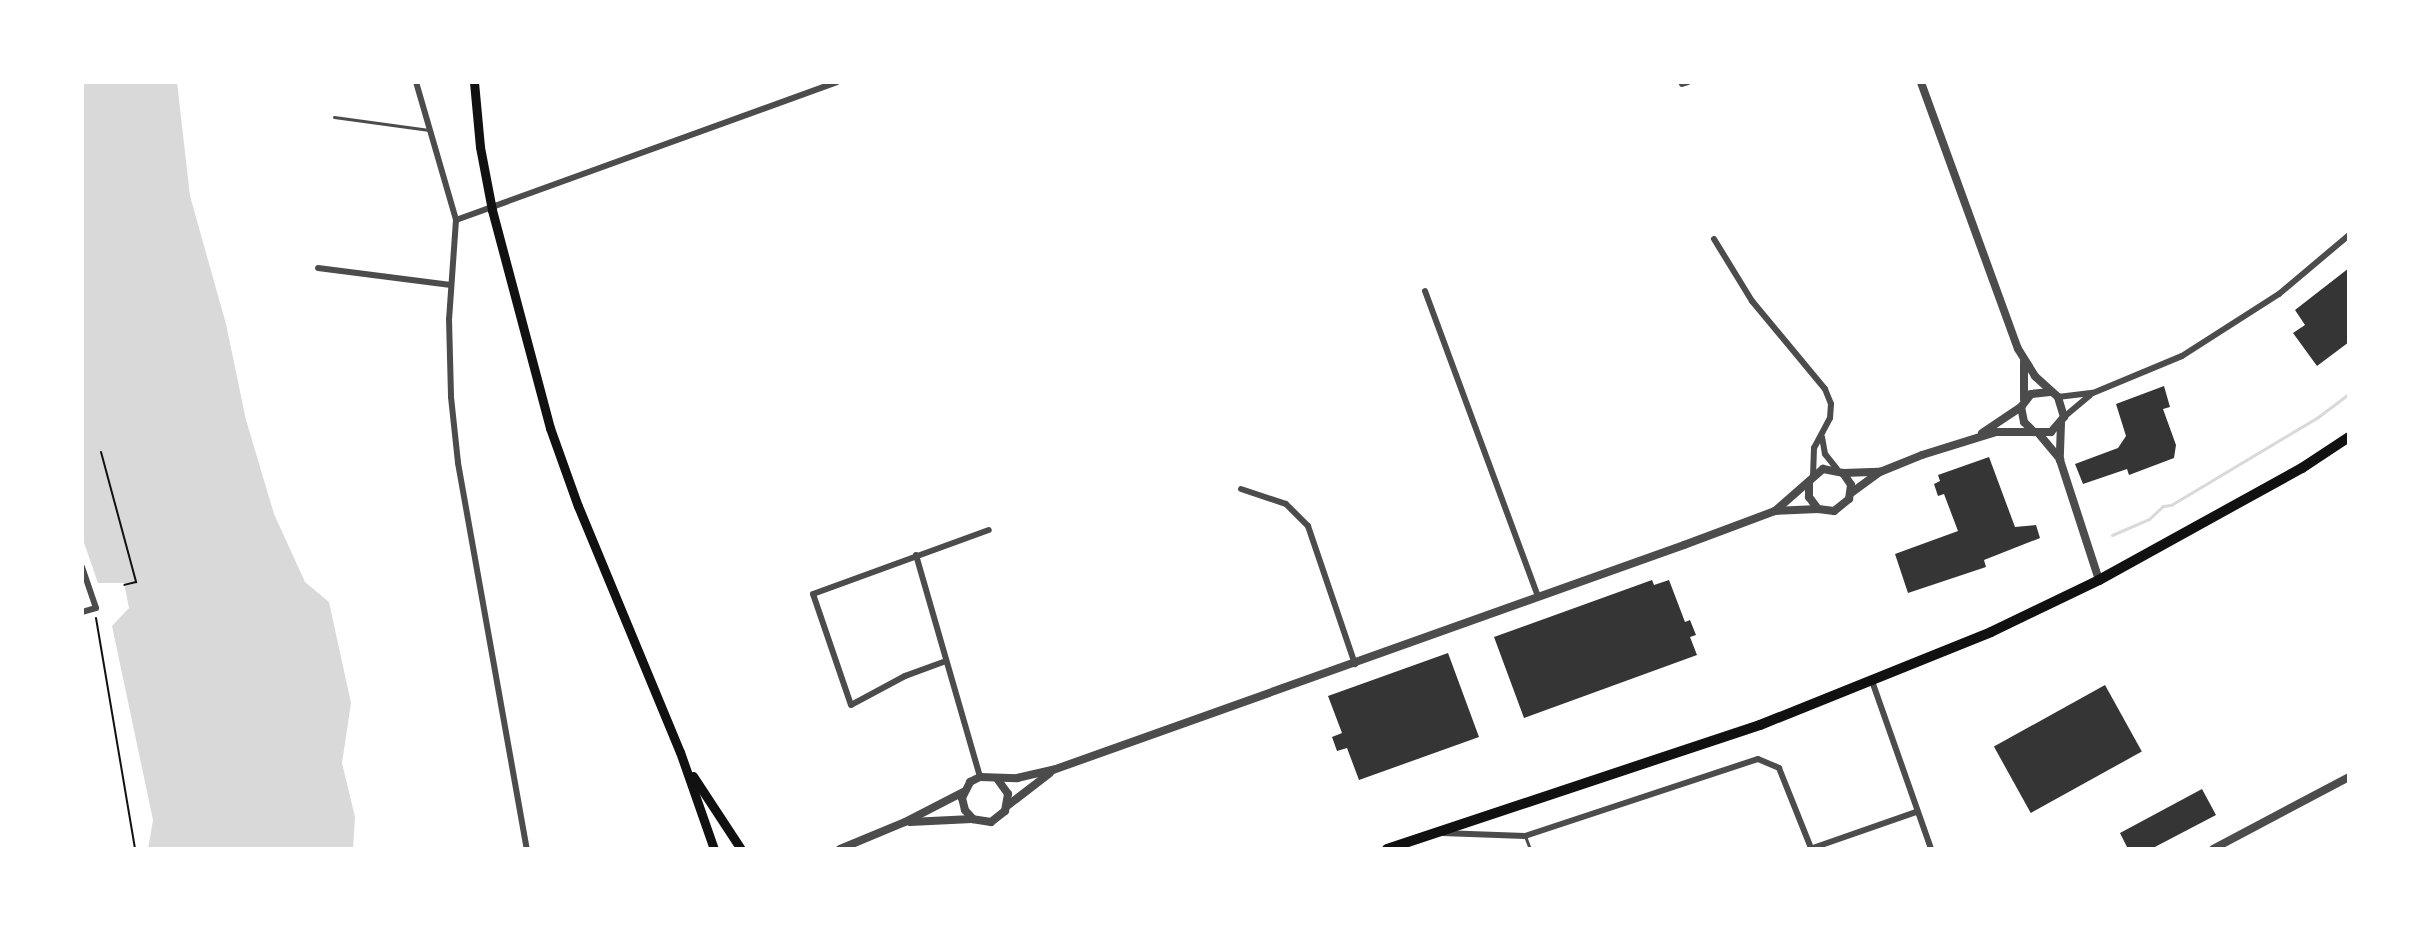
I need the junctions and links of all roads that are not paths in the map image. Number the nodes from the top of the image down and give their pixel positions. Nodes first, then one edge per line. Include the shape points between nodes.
1 (416, 82) edge
2 (474, 82) edge
3 (837, 82) edge
4 (1921, 82) edge
5 (334, 117) dead end
6 (432, 131) junction
7 (492, 210) junction
8 (456, 220) junction
9 (2349, 235) edge
10 (1714, 239) dead end
11 (318, 268) dead end
12 (451, 285) junction
13 (1425, 291) dead end
14 (2024, 361) junction
15 (2093, 393) junction
16 (2055, 395) junction
17 (2023, 403) junction
18 (2063, 420) junction
19 (2037, 433) junction
20 (1977, 436) junction
21 (1822, 437) junction
22 (2349, 437) edge
23 (2060, 460) junction
24 (1840, 471) junction
25 (1880, 472) junction
26 (1811, 479) junction
27 (1241, 489) dead end
28 (1851, 493) junction
29 (1818, 509) junction
30 (1775, 511) junction
31 (989, 530) dead end
32 (916, 555) junction
33 (82, 567) edge
34 (2099, 580) junction
35 (1538, 597) junction
36 (82, 612) edge
37 (946, 661) junction
38 (1355, 664) junction
39 (1872, 681) junction
40 (680, 752) junction
41 (1053, 770) junction
42 (980, 777) junction
43 (2349, 777) edge
44 (998, 780) junction
45 (963, 792) junction
46 (1007, 806) junction
47 (1916, 812) junction
48 (973, 819) junction
49 (905, 822) junction
50 (1435, 833) junction
51 (1525, 836) junction
52 (527, 849) edge
53 (714, 849) edge
54 (741, 849) edge
55 (840, 849) edge
56 (1387, 849) edge
57 (1530, 849) edge
58 (1810, 849) edge
59 (1931, 849) edge
60 (2213, 849) edge

1 - 6 street
2 - 7 main road
3 - 7 street
4 - 14 street
5 - 6 lane
6 - 8 street
7 - 8 street
7 - 40 main road via 550,428
8 - 12 street
9 - 15 street via 2279,294 2211,340
10 - 21 street via 1747,294 1825,389 1831,404
11 - 12 street
12 - 52 street via 448,351 458,463
13 - 35 street
14 - 16 street
14 - 17 street
15 - 16 street
15 - 18 street
16 - 17 street via 2042,391
16 - 18 street
17 - 19 street via 2024,422
17 - 20 street
18 - 19 street via 2051,432
18 - 23 street
19 - 20 street
19 - 23 street
20 - 25 street
21 - 24 street via 1825,454
21 - 26 street via 1814,448
22 - 34 highway
23 - 34 street
24 - 25 street
24 - 26 street via 1823,469
24 - 28 street
25 - 28 street
26 - 29 street via 1809,497
26 - 30 street
27 - 38 street via 1286,504 1308,526
28 - 29 street via 1841,508
29 - 30 street
30 - 35 street
31 - 32 street
32 - 37 street
32 - 37 street via 813,594 851,705
33 - 36 street via 96,608
34 - 39 highway
35 - 38 street
37 - 42 street
38 - 41 street
39 - 47 street
39 - 50 highway via 1686,751
40 - 53 main road
40 - 54 main road
41 - 44 street
41 - 46 street
42 - 44 street
42 - 45 street
43 - 60 street
44 - 46 street via 1008,794
45 - 48 street via 965,810
45 - 49 street
46 - 48 street via 996,820
47 - 58 street
47 - 59 street
48 - 49 street
49 - 55 street
50 - 51 street
50 - 56 highway
51 - 57 lane
51 - 58 street via 1758,759 1779,768

